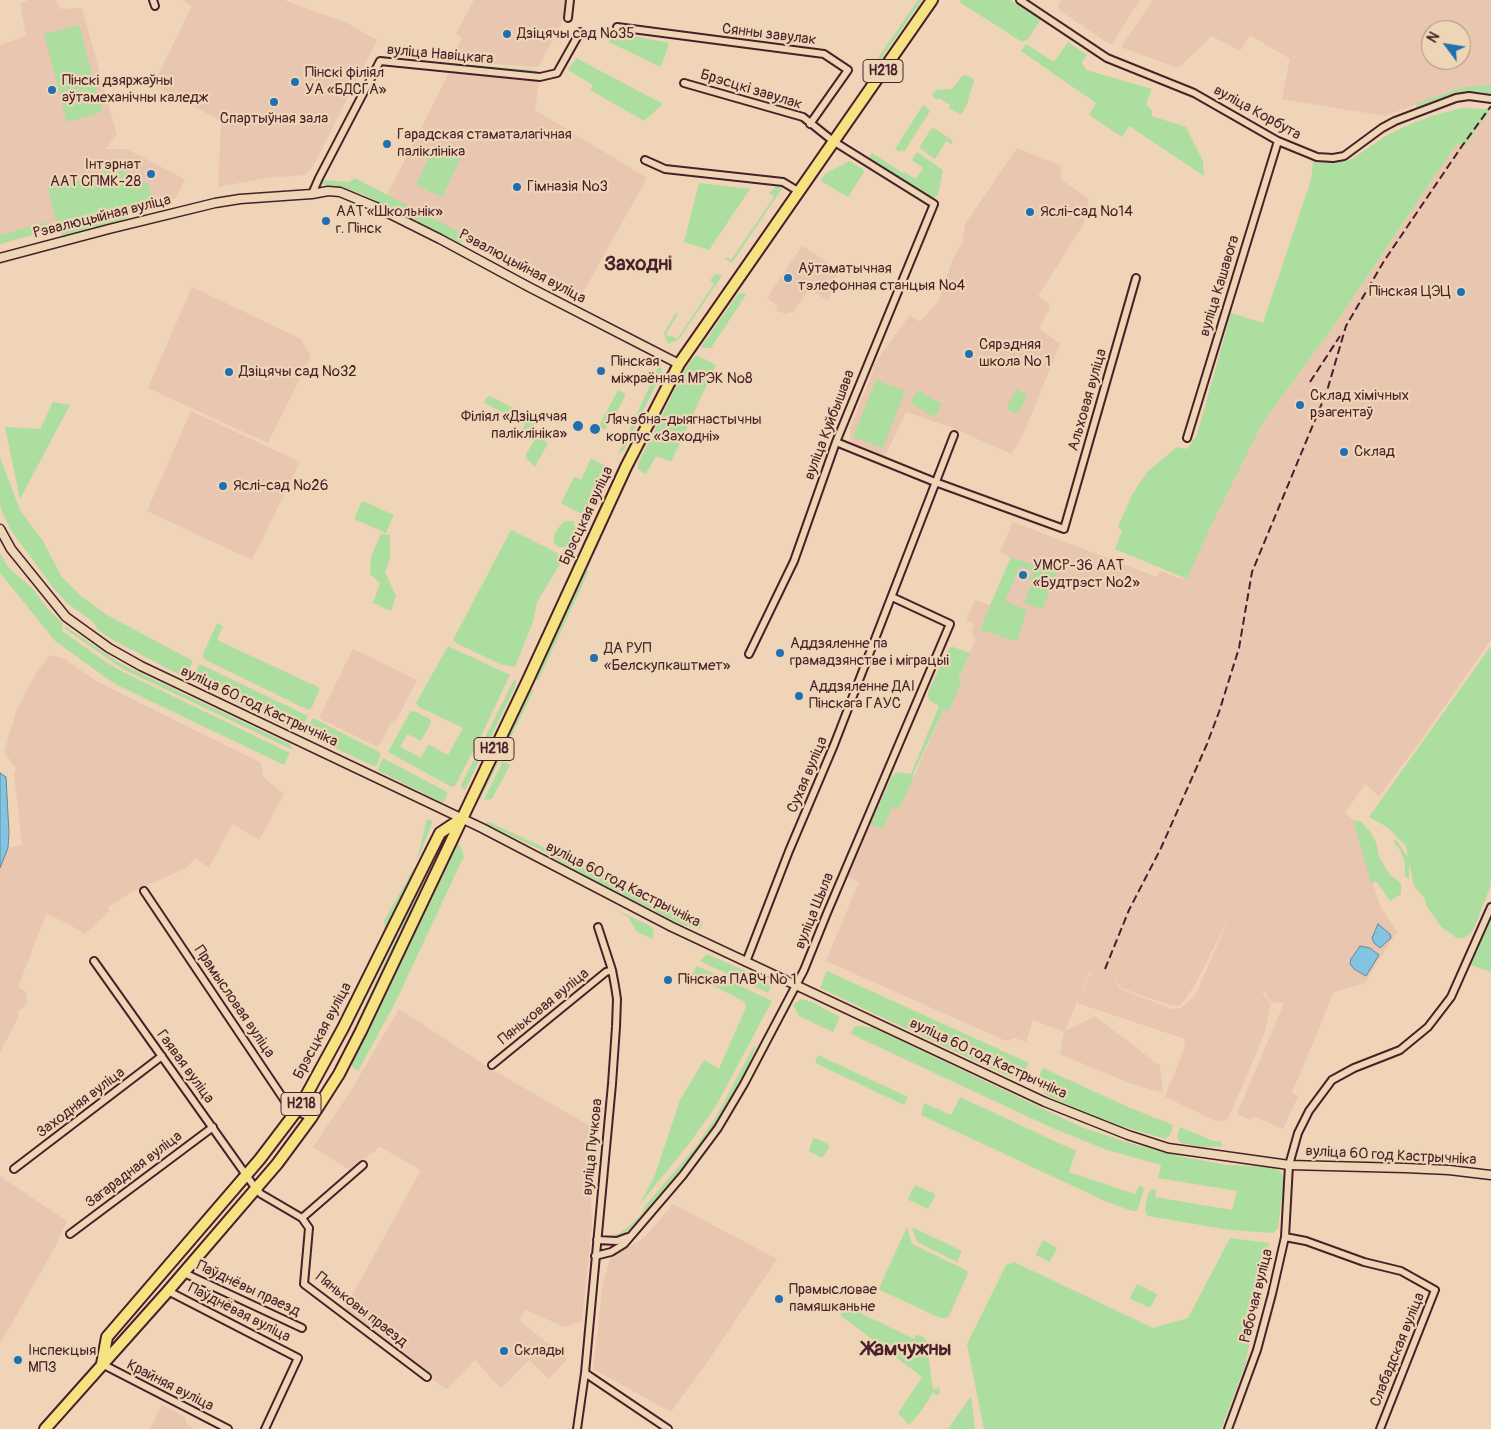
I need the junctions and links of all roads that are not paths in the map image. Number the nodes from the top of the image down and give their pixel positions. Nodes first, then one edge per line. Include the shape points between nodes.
1 (570, 0) edge
2 (932, 0) edge
3 (1020, 0) edge
4 (568, 18) dead end
5 (617, 27) dead end
6 (580, 32) dead end
7 (684, 83) dead end
8 (1491, 99) edge
9 (810, 124) junction
10 (833, 141) junction
11 (1278, 141) junction
12 (645, 160) dead end
13 (798, 191) junction
14 (312, 194) junction
15 (0, 258) edge
16 (1136, 278) dead end
17 (679, 364) junction
18 (954, 435) dead end
19 (1187, 438) dead end
20 (836, 442) junction
21 (935, 482) junction
22 (0, 529) edge
23 (892, 597) junction
24 (750, 654) dead end
25 (461, 819) junction
26 (144, 891) dead end
27 (1491, 907) edge
28 (598, 927) dead end
29 (94, 961) dead end
30 (746, 962) junction
31 (612, 970) junction
32 (797, 984) junction
33 (162, 1056) junction
34 (492, 1065) dead end
35 (297, 1111) junction
36 (311, 1118) junction
37 (213, 1127) junction
38 (363, 1165) dead end
39 (1289, 1165) junction
40 (14, 1169) dead end
41 (1491, 1175) edge
42 (246, 1176) junction
43 (256, 1189) junction
44 (302, 1218) junction
45 (70, 1234) dead end
46 (631, 1236) junction
47 (1285, 1237) junction
48 (597, 1240) junction
49 (595, 1256) junction
50 (184, 1273) junction
51 (168, 1291) junction
52 (302, 1328) dead end
53 (102, 1364) junction
54 (585, 1373) junction
55 (427, 1377) dead end
56 (45, 1429) edge
57 (228, 1429) edge
58 (265, 1429) edge
59 (577, 1429) edge
60 (668, 1429) edge
61 (1228, 1429) edge
62 (1380, 1429) edge

1 - 4 street
2 - 10 main road, Брэсцкая вуліца / Н218
3 - 11 street, вуліца Корбута via 1107,58 1194,93
5 - 9 street, Сянны завулак via 824,54 848,70
6 - 14 street, вуліца Навіцкага via 557,73 540,77 380,61
7 - 9 street, Брэсцкі завулак via 794,114
8 - 11 street, вуліца Корбута via 1469,96 1395,121 1344,156 1317,157
9 - 10 street, Брэсцкі завулак
10 - 13 main road, Брэсцкая вуліца / Н218
10 - 20 street, вуліца Куйбышава via 934,204
11 - 19 street, вуліца Кашавога
12 - 13 street via 665,169 783,182
13 - 17 main road, Брэсцкая вуліца / Н218
14 - 15 street, Рэвалюцыйная вуліца via 240,198 215,203
14 - 17 street, Рэвалюцыйная вуліца via 340,192 369,203
16 - 21 street, Альховая вуліца via 1064,529
17 - 25 main road, Брэсцкая вуліца / Н218 via 626,467
18 - 21 street, Сухая вуліца
20 - 21 street
20 - 24 street, вуліца Куйбышава via 794,560
21 - 23 street, Сухая вуліца
22 - 25 street, вуліца 60 год Кастрычніка via 11,549 66,617 109,648 140,666
23 - 30 street, Сухая вуліца
23 - 32 street, вуліца Шыла via 950,624
25 - 30 street, вуліца 60 год Кастрычніка
25 - 35 main road, Брэсцкая вуліца / Н218 via 440,832 343,1028
25 - 36 main road, Брэсцкая вуліца / Н218 via 339,1074
26 - 35 street, Прамысловая вуліца via 289,1107
27 - 39 street, вуліца 60 год Кастрычніка via 1451,997 1439,1014 1418,1037 1400,1050 1332,1080 1309,1111 1298,1133
28 - 31 street, вуліца Пучкова
29 - 33 street, Гаявая вуліца
30 - 32 street, вуліца 60 год Кастрычніка
31 - 34 street, Пяньковая вуліца
31 - 48 street, вуліца Пучкова via 617,999 616,1027
32 - 39 street, вуліца 60 год Кастрычніка via 1030,1095 1128,1136 1168,1148
32 - 46 street, вуліца Шыла via 718,1128
33 - 37 street, Гаявая вуліца
33 - 40 street, Заходняя вуліца
35 - 36 street, Прамысловая вуліца
35 - 42 main road, Брэсцкая вуліца / Н218
36 - 43 main road, Брэсцкая вуліца / Н218
37 - 42 street, Гаявая вуліца
37 - 45 street, Загарадная вуліца
38 - 44 street
39 - 41 street, вуліца 60 год Кастрычніка via 1448,1170
39 - 47 street, Рабочая вуліца
42 - 43 street, Гаявая вуліца
42 - 53 main road, Брэсцкая вуліца / Н218 via 107,1337
43 - 44 street
43 - 50 main road, Брэсцкая вуліца / Н218
44 - 55 street, Пяньковы праезд via 309,1228 304,1284
46 - 48 street via 617,1241
46 - 49 street, вуліца Шыла via 612,1252
47 - 61 street, Рабочая вуліца via 1257,1350
47 - 62 street, Слабадская вуліца via 1401,1271 1435,1290
48 - 49 street, вуліца Пучкова
49 - 54 street, вуліца Пучкова
50 - 51 main road, Брэсцкая вуліца / Н218
50 - 52 street, Паўднёвы праезд
51 - 53 main road, Брэсцкая вуліца / Н218
51 - 58 street, Паўднёвая вуліца via 298,1358
53 - 56 main road, Брэсцкая вуліца / Н218
53 - 57 street, Крайняя вуліца
54 - 59 street, вуліца Пучкова
54 - 60 street

